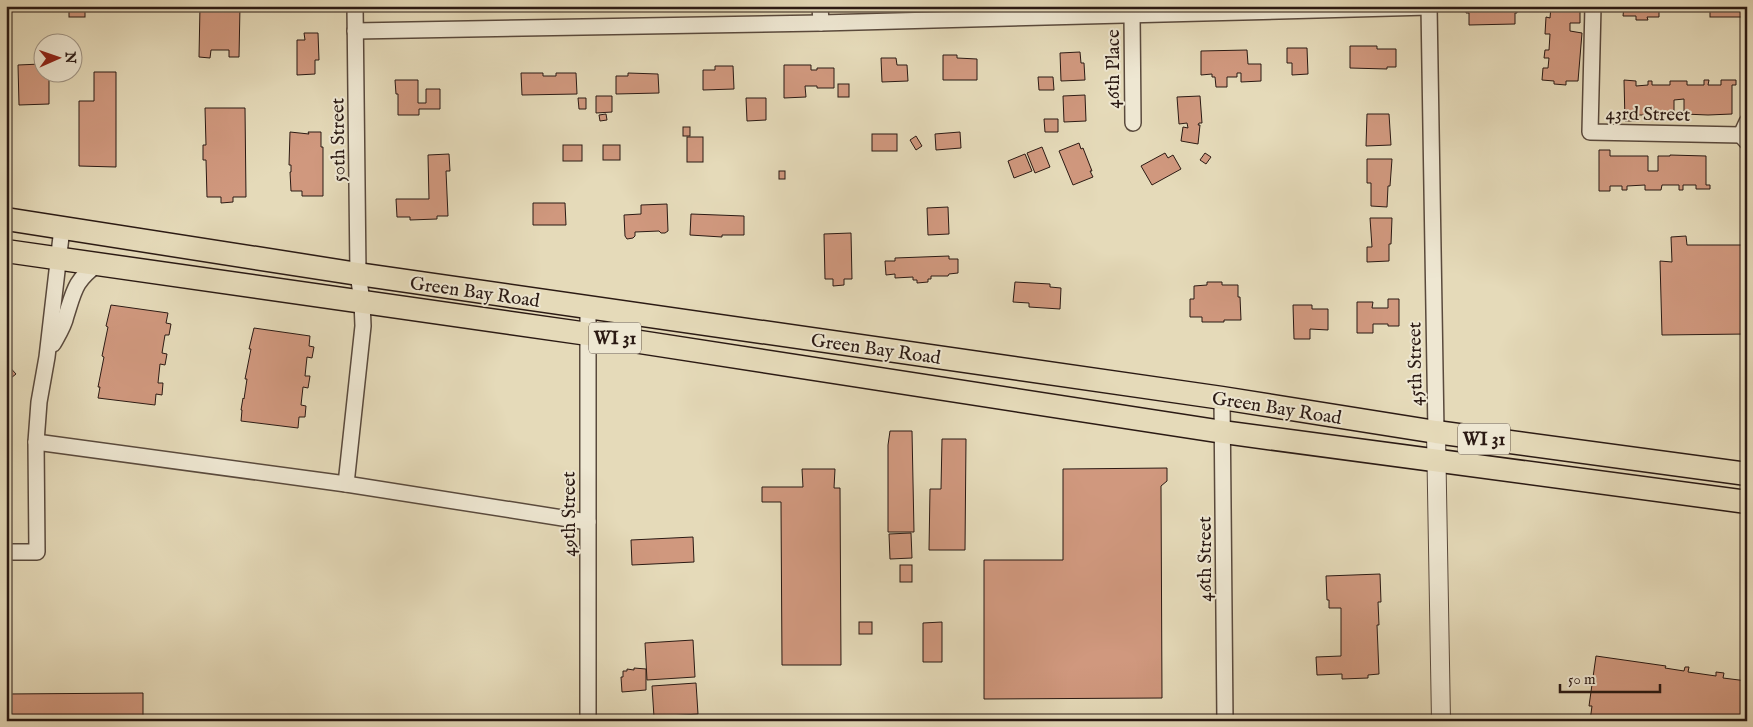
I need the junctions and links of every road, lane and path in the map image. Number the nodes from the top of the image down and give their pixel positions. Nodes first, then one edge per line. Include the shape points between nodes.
1 (355, 6) edge
2 (820, 6) edge
3 (1593, 6) edge
4 (1429, 7) edge
5 (1132, 14) junction
6 (821, 23) junction
7 (355, 31) junction
8 (1133, 123) dead end
9 (1745, 133) edge
10 (6, 219) edge
11 (62, 228) junction
12 (6, 251) edge
13 (59, 259) junction
14 (98, 264) junction
15 (358, 274) junction
16 (362, 301) junction
17 (588, 306) junction
18 (588, 334) junction
19 (47, 357) junction
20 (1222, 398) junction
21 (1223, 432) junction
22 (1436, 432) junction
23 (36, 442) junction
24 (1436, 461) junction
25 (1747, 474) edge
26 (346, 484) junction
27 (1747, 502) edge
28 (588, 522) junction
29 (6, 552) edge
30 (588, 721) edge
31 (1226, 721) edge
32 (1441, 721) edge

1 - 7 street, 50th Street
2 - 6 street
3 - 9 street, 43rd Street via 1590,132
4 - 5 street
4 - 22 street, 45th Street
5 - 6 street
5 - 8 street, 46th Place
6 - 7 street
7 - 15 street, 50th Street
10 - 11 main road, Green Bay Road / WI 31
11 - 13 street
11 - 15 main road, Green Bay Road / WI 31
12 - 13 main road, Green Bay Road / WI 31
13 - 14 main road, Green Bay Road / WI 31
13 - 19 street
14 - 16 main road, Green Bay Road / WI 31
14 - 19 street via 80,280 71,295 66,318
15 - 16 street, 50th Street
15 - 17 main road, Green Bay Road / WI 31
16 - 18 main road, Green Bay Road / WI 31
16 - 26 street, 50th Street via 363,326
17 - 18 street, 49th Street
17 - 20 main road, Green Bay Road / WI 31
18 - 21 main road, Green Bay Road / WI 31
18 - 28 street, 49th Street
19 - 23 street
20 - 21 street, 46th Street
20 - 22 main road, Green Bay Road / WI 31
21 - 24 main road, Green Bay Road / WI 31
21 - 31 street, 46th Street
22 - 24 street, 45th Street
22 - 25 main road, Green Bay Road / WI 31
23 - 26 street
23 - 29 street via 37,552
24 - 27 main road, Green Bay Road / WI 31
24 - 32 street, 45th Street
26 - 28 street
28 - 30 street, 49th Street

